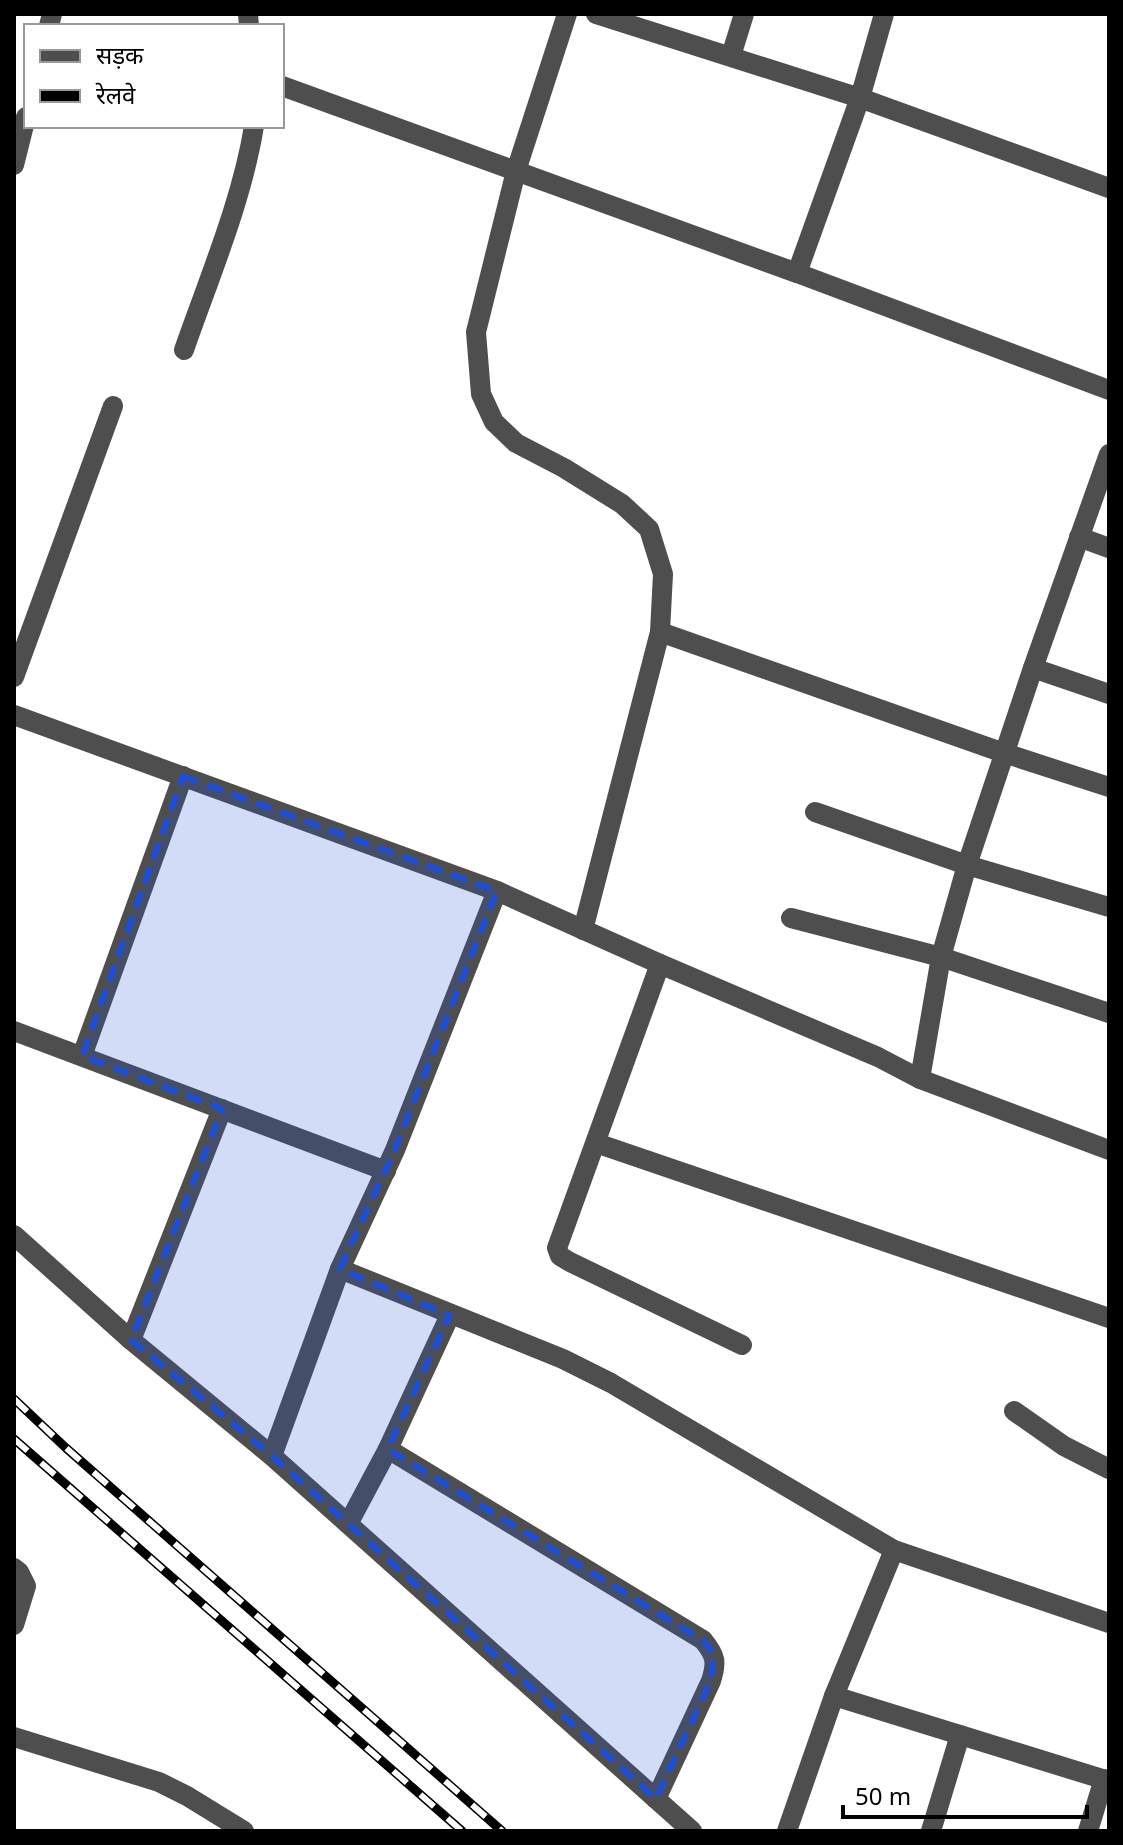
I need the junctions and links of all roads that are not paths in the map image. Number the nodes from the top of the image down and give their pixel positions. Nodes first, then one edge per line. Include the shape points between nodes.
1 (567, 14) edge
2 (596, 14) edge
3 (744, 14) edge
4 (884, 14) edge
5 (731, 56) junction
6 (284, 87) edge
7 (860, 98) junction
8 (24, 125) edge
9 (254, 128) edge
10 (14, 165) edge
11 (516, 171) junction
12 (1109, 188) edge
13 (797, 273) junction
14 (184, 350) dead end
15 (1109, 390) edge
16 (113, 406) dead end
17 (1109, 454) edge
18 (1079, 537) junction
19 (1109, 548) edge
20 (660, 632) junction
21 (1033, 668) junction
22 (14, 677) edge
23 (1109, 694) edge
24 (14, 715) edge
25 (1004, 753) junction
26 (183, 776) junction
27 (1109, 787) edge
28 (815, 812) dead end
29 (967, 865) junction
30 (497, 891) junction
31 (1109, 907) edge
32 (791, 918) dead end
33 (583, 930) junction
34 (941, 957) junction
35 (660, 964) junction
36 (1109, 1013) edge
37 (14, 1031) edge
38 (82, 1056) junction
39 (920, 1079) junction
40 (222, 1109) junction
41 (596, 1143) junction
42 (1109, 1150) edge
43 (386, 1171) junction
44 (14, 1235) edge
45 (340, 1269) junction
46 (450, 1315) junction
47 (1109, 1318) edge
48 (131, 1340) junction
49 (742, 1345) dead end
50 (1014, 1411) dead end
51 (388, 1449) junction
52 (272, 1456) junction
53 (1109, 1469) edge
54 (348, 1524) junction
55 (894, 1550) junction
56 (14, 1568) edge
57 (1109, 1623) edge
58 (14, 1625) edge
59 (834, 1696) junction
60 (960, 1735) junction
61 (14, 1737) edge
62 (1106, 1780) edge
63 (656, 1799) junction
64 (244, 1831) edge
65 (692, 1831) edge
66 (787, 1831) edge
67 (931, 1831) edge
68 (1088, 1831) edge

1 - 11 street
2 - 5 street
3 - 5 street
4 - 7 street
5 - 7 street
6 - 11 street
7 - 12 street
7 - 13 street
8 - 10 street
9 - 14 street via 235,202
11 - 13 street
11 - 20 street via 476,332 481,394 494,422 516,443 622,504 649,529 663,574
13 - 15 street
16 - 22 street
17 - 18 street
18 - 19 street
18 - 21 street
20 - 25 street
20 - 33 street
21 - 23 street
21 - 25 street
24 - 26 street
25 - 27 street
25 - 29 street
26 - 30 street
26 - 38 street
28 - 29 street
29 - 31 street
29 - 34 street
30 - 33 street
30 - 43 street
32 - 34 street
33 - 35 street
34 - 36 street
34 - 39 street
35 - 39 street
35 - 41 street
37 - 38 street
38 - 40 street
39 - 42 street
40 - 43 street
40 - 48 street
41 - 47 street
41 - 49 street via 557,1248 560,1256
43 - 45 street
44 - 48 street
45 - 46 street
45 - 52 street
46 - 51 street
46 - 55 street via 611,1383
48 - 52 street
50 - 53 street
51 - 54 street
51 - 63 street via 703,1640 714,1653 711,1681
52 - 54 street
54 - 63 street
55 - 57 street
55 - 59 street
56 - 58 street via 26,1586
59 - 60 street
59 - 66 street
60 - 62 street
60 - 67 street
61 - 64 street via 159,1782
62 - 68 street
63 - 65 street

